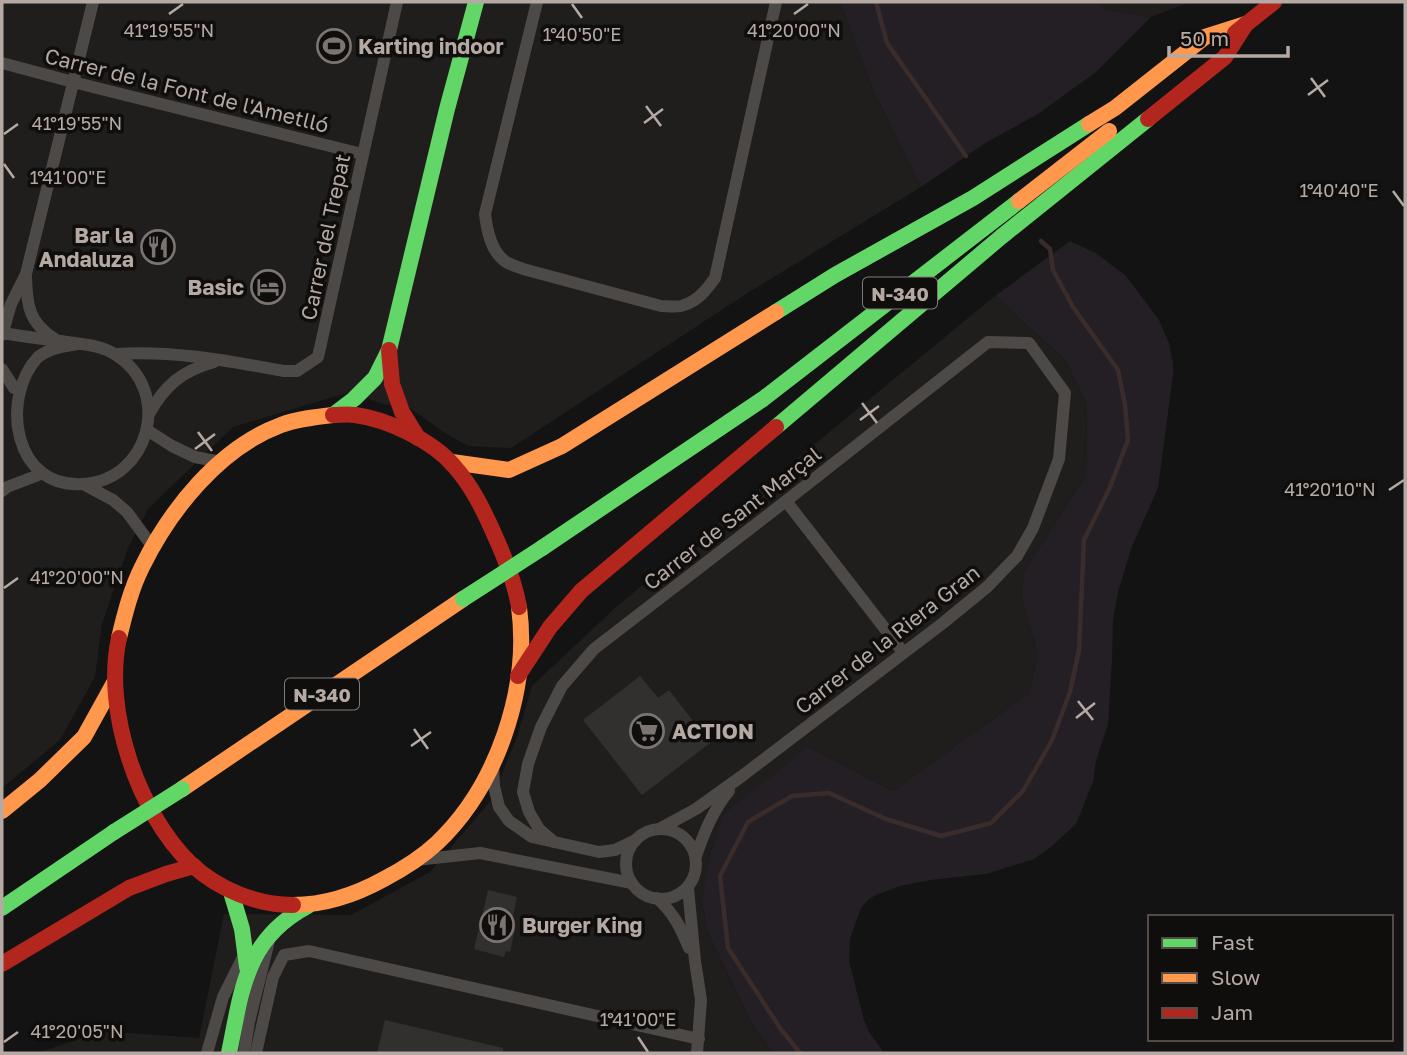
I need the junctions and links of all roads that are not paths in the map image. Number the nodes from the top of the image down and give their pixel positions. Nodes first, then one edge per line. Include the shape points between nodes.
1 (93, 2) edge
2 (397, 2) edge
3 (464, 2) edge
4 (476, 2) edge
5 (537, 2) edge
6 (776, 2) edge
7 (1273, 2) edge
8 (1247, 24) junction
9 (2, 63) edge
10 (73, 82) junction
11 (447, 109) junction
12 (362, 153) junction
13 (26, 274) junction
14 (2, 334) edge
15 (59, 341) junction
16 (78, 344) junction
17 (389, 350) junction
18 (115, 354) junction
19 (221, 360) junction
20 (2, 369) edge
21 (1065, 393) joint
22 (9, 394) edge
23 (149, 414) junction
24 (333, 415) junction
25 (147, 430) junction
26 (419, 439) junction
27 (221, 461) junction
28 (452, 462) junction
29 (41, 474) junction
30 (83, 484) junction
31 (2, 491) edge
32 (786, 501) junction
33 (152, 546) junction
34 (903, 653) junction
35 (519, 676) junction
36 (115, 681) junction
37 (493, 762) junction
38 (742, 776) junction
39 (2, 811) edge
40 (661, 828) junction
41 (636, 840) junction
42 (554, 842) junction
43 (695, 856) junction
44 (416, 860) junction
45 (194, 866) junction
46 (632, 883) junction
47 (688, 888) junction
48 (231, 892) junction
49 (657, 898) junction
50 (311, 905) junction
51 (2, 908) edge
52 (271, 933) junction
53 (247, 950) junction
54 (695, 961) junction
55 (2, 964) edge
56 (247, 974) junction
57 (699, 1039) junction
58 (207, 1053) edge
59 (229, 1053) edge
60 (244, 1053) edge
61 (256, 1053) edge
62 (697, 1053) edge

1 - 10 street
2 - 12 street, Carrer del Trepat
3 - 11 main road
4 - 11 main road
5 - 6 street via 485,214 494,249 505,262 523,269 661,306 683,306 699,297 715,278
7 - 8 main road, N-340
8 - 28 main road via 1205,37 1104,115 973,198 835,275 562,446 509,470
8 - 35 main road via 1225,57 1001,237 582,590 550,627
8 - 51 main road, N-340, bridge via 763,399
9 - 10 street, Carrer de la Font de l'Ametlló
10 - 12 street, Carrer de la Font de l'Ametlló
10 - 13 street
11 - 17 main road
12 - 19 street, Carrer del Trepat via 318,357 297,371
13 - 14 street
13 - 15 street via 36,324
14 - 15 street
15 - 16 street
16 - 18 street
16 - 22 street via 38,357
17 - 24 main road via 375,378
17 - 26 main road via 391,384
18 - 19 street
18 - 23 street via 140,380
19 - 23 street via 196,367 173,382
20 - 22 street
21 - 32 street, Carrer de Sant Marçal via 1028,343 988,342
21 - 34 street, Carrer de la Riera Gran via 1059,458 1033,528 1017,556 988,587
22 - 29 street via 13,439 24,459
23 - 25 street
24 - 26 main road via 375,420
24 - 27 main road via 274,428
25 - 27 street via 195,457
25 - 30 street via 124,468
26 - 28 main road
27 - 33 main road
28 - 35 main road via 482,508 508,568 519,606
29 - 30 street
29 - 31 street
30 - 33 street via 127,512
32 - 34 street
32 - 42 street, Carrer de Sant Marçal via 594,649 562,687 541,727 523,792 539,829
33 - 36 main road via 133,585 122,625
34 - 38 street, Carrer de la Riera Gran
35 - 37 main road
36 - 39 main road via 84,737
36 - 45 main road via 124,744 139,784 168,835
37 - 42 street via 499,807 509,821 532,837
37 - 44 main road via 443,838
38 - 40 street, Carrer de la Riera Gran
38 - 43 street, Carrer de la Riera Gran via 722,799
40 - 41 street
40 - 43 street via 686,838
41 - 42 street via 599,852
41 - 46 street via 626,866
43 - 47 street
44 - 46 street via 481,853
44 - 50 main road via 355,892
45 - 48 main road
45 - 55 main road via 129,888
46 - 49 street
47 - 49 street via 676,896
47 - 54 street
48 - 50 main road via 267,902
48 - 53 main road
49 - 54 street via 671,911
50 - 52 main road
52 - 56 main road
52 - 60 street
53 - 56 main road
53 - 58 street via 223,997
54 - 57 street via 701,1000
56 - 59 main road
57 - 61 street via 309,951 284,956 273,977
57 - 62 street

